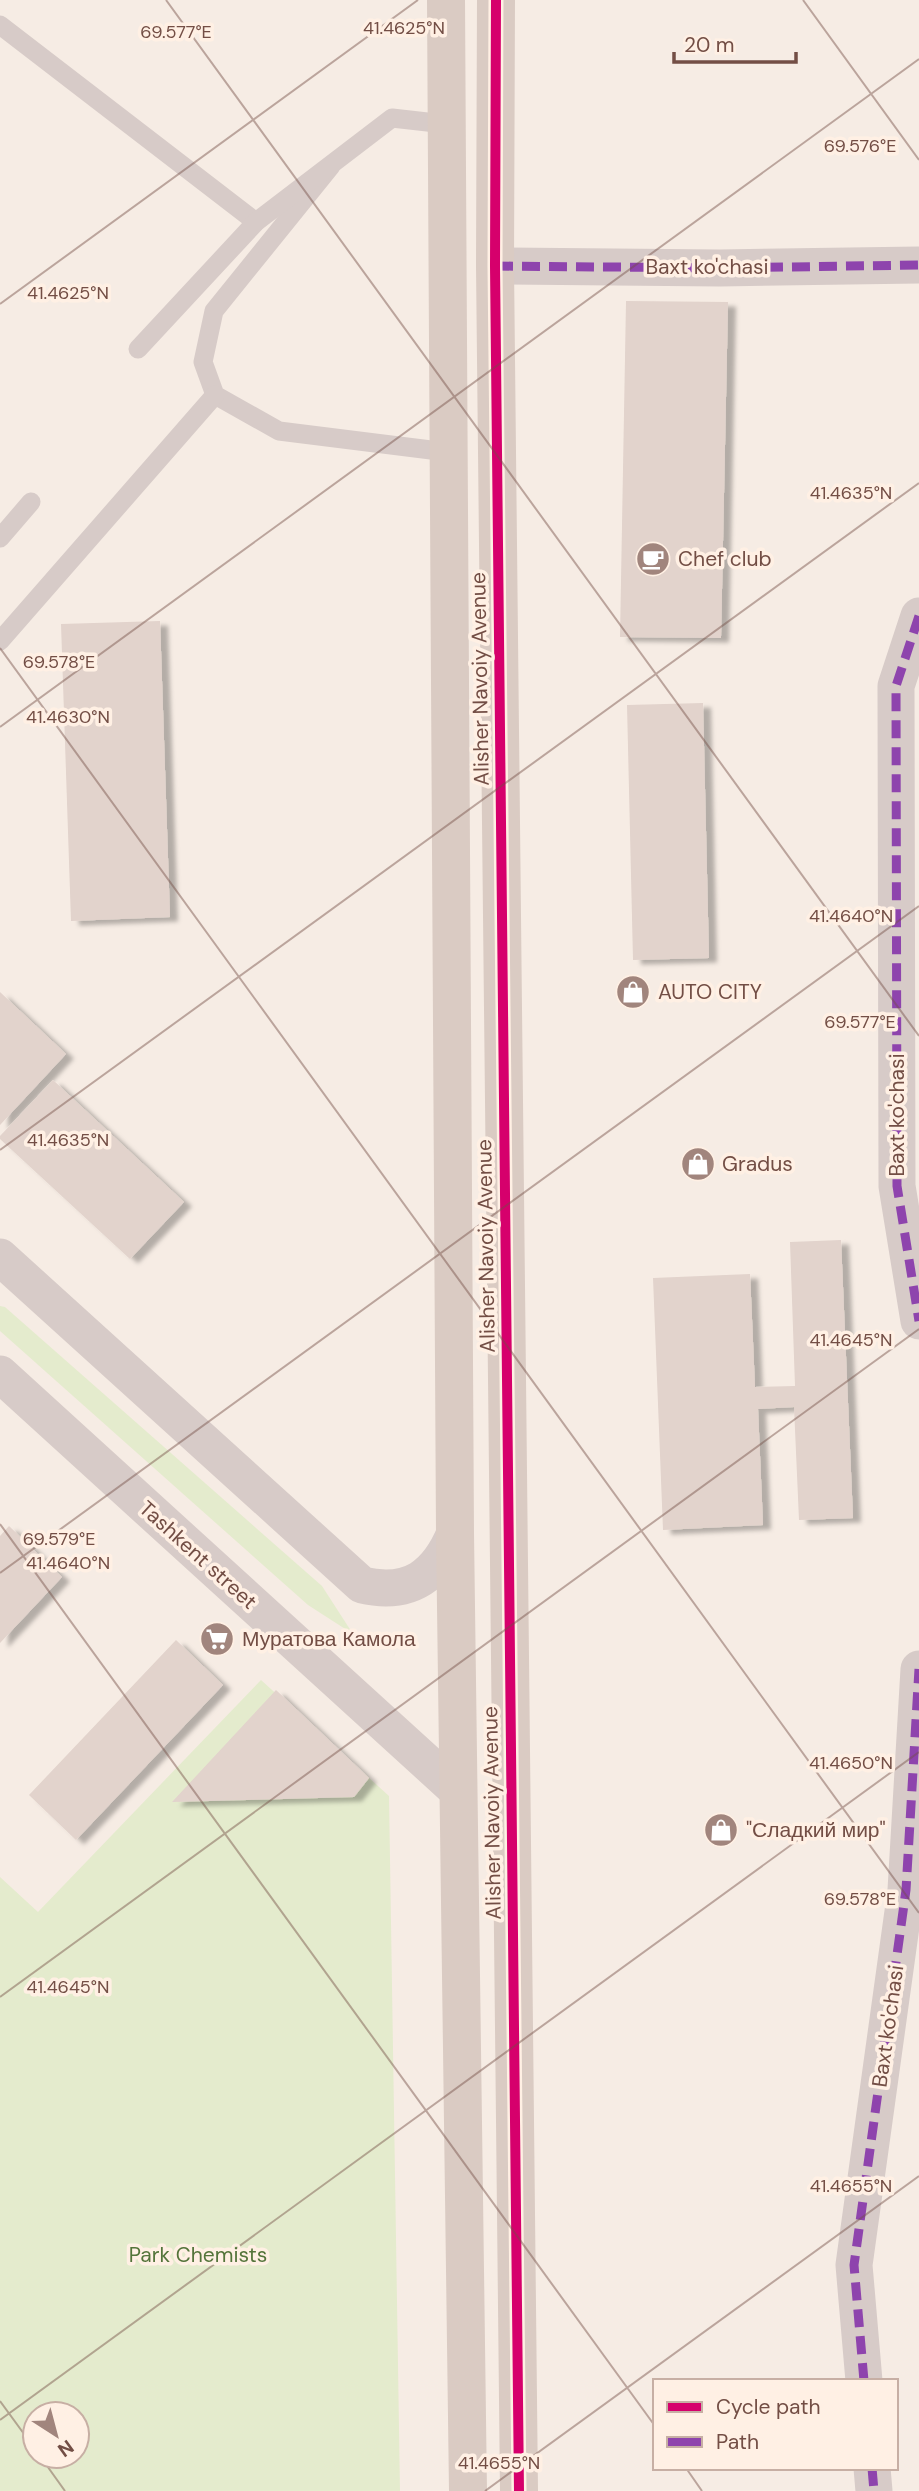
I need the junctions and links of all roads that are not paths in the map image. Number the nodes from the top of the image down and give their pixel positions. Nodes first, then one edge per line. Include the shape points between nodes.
1 (446, 0) edge
2 (496, 0) edge
3 (0, 26) edge
4 (445, 124) junction
5 (331, 166) junction
6 (256, 222) junction
7 (919, 265) edge
8 (495, 266) junction
9 (138, 349) dead end
10 (215, 395) junction
11 (447, 452) junction
12 (31, 502) dead end
13 (0, 538) edge
14 (919, 616) edge
15 (0, 641) edge
16 (0, 1257) edge
17 (919, 1321) edge
18 (0, 1374) edge
19 (455, 1532) junction
20 (919, 1669) edge
21 (458, 1791) junction
22 (864, 2379) edge
23 (872, 2470) edge
24 (468, 2491) edge
25 (519, 2491) edge
26 (874, 2491) edge

1 - 4 main road, Alisher Navoiy Avenue
2 - 8 main road, Alisher Navoiy Avenue
3 - 6 lane
4 - 5 lane via 392,118
4 - 11 main road, Alisher Navoiy Avenue
5 - 6 lane
5 - 10 lane via 215,311 203,362
6 - 9 lane
7 - 8 street, Baxt ko'chasi
8 - 25 main road, Alisher Navoiy Avenue
10 - 11 lane via 279,431
10 - 15 lane
11 - 19 main road, Alisher Navoiy Avenue
12 - 13 lane
14 - 17 street, Baxt ko'chasi via 896,685 897,1186
16 - 19 street via 362,1585 391,1588 420,1580 441,1560
18 - 21 street, Tashkent street
19 - 21 main road, Alisher Navoiy Avenue
20 - 22 street, Baxt ko'chasi via 906,1890 854,2265
21 - 24 main road, Alisher Navoiy Avenue
23 - 26 street

